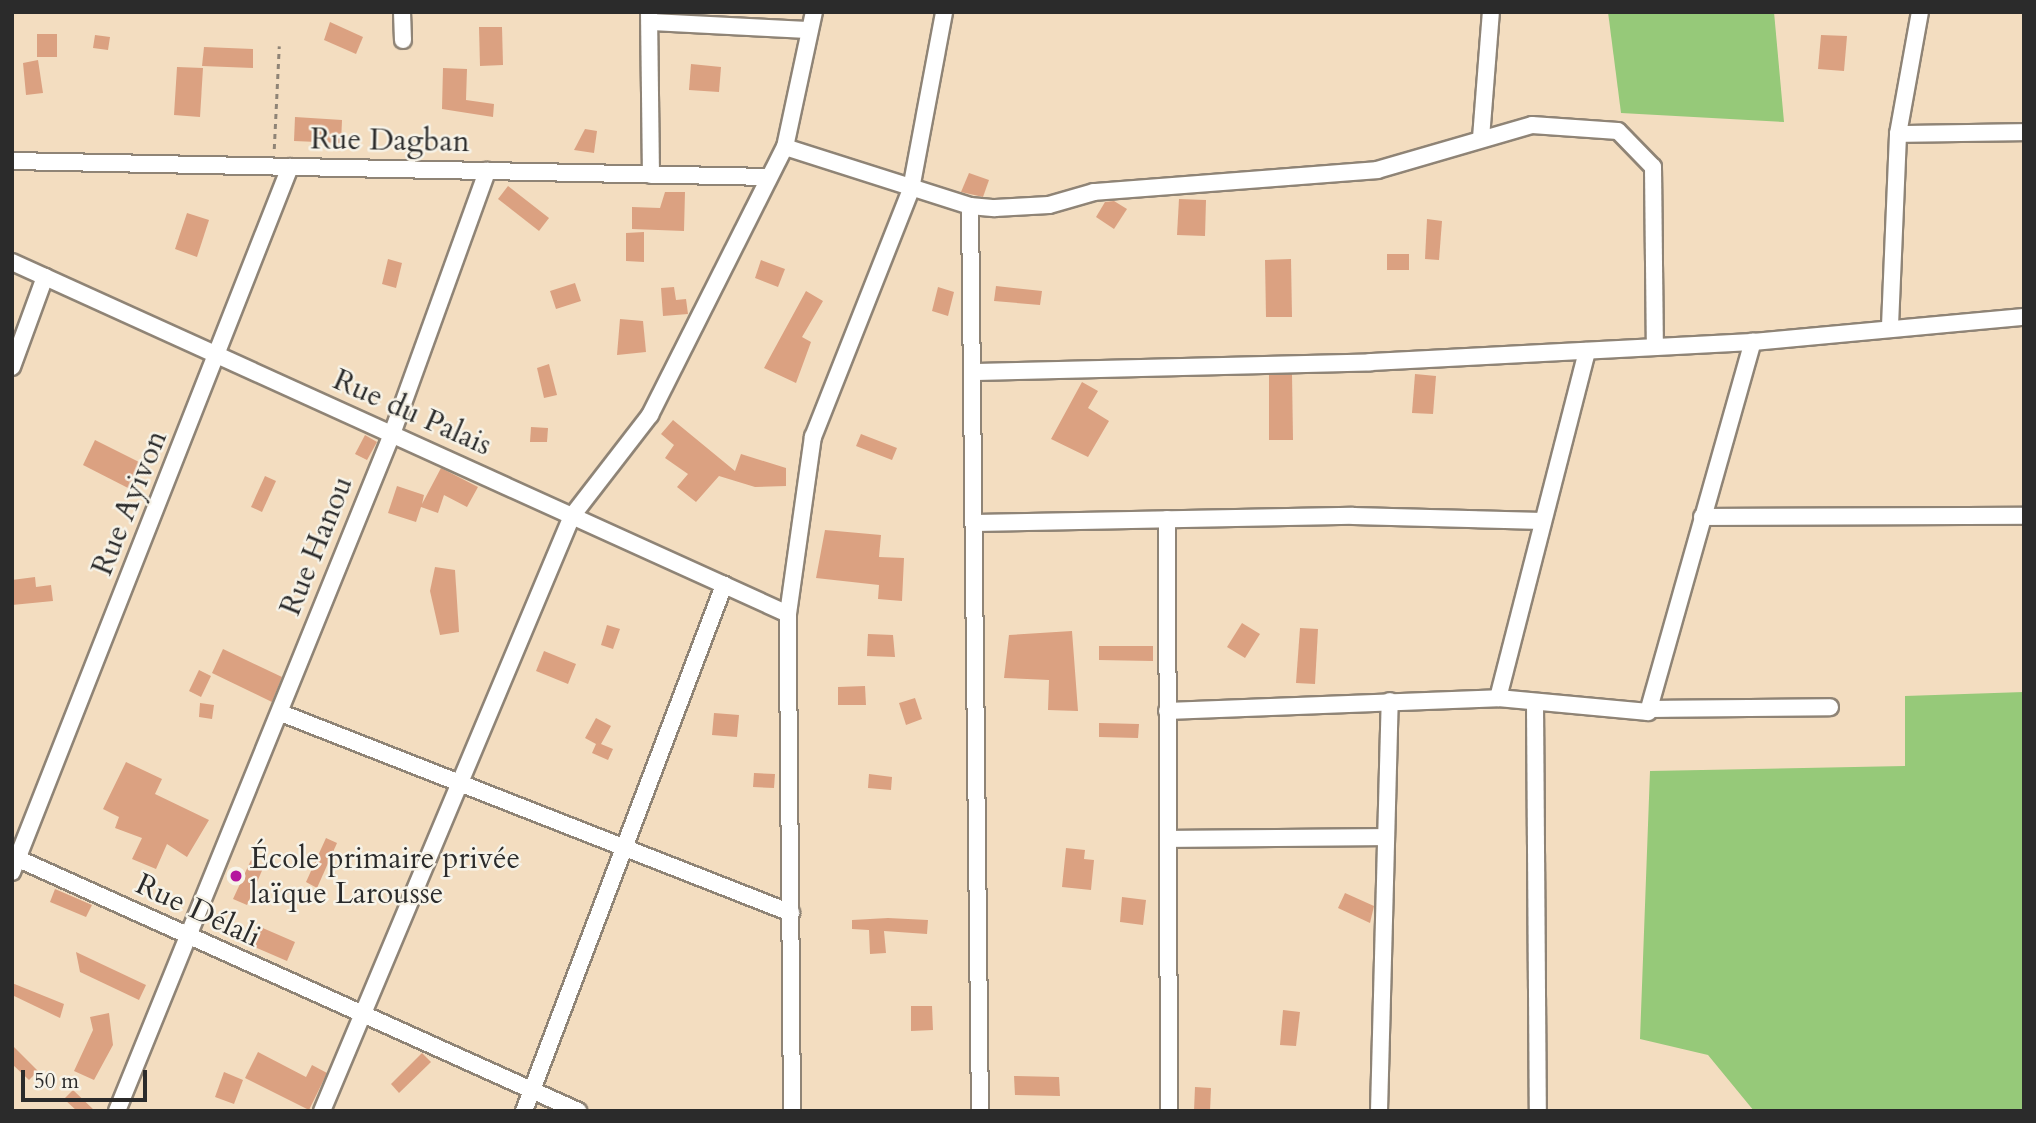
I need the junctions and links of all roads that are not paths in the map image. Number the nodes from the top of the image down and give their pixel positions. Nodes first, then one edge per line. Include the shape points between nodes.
1 (402, 12) edge
2 (778, 12) edge
3 (814, 12) edge
4 (944, 12) edge
5 (1490, 12) edge
6 (1920, 12) edge
7 (650, 17) edge
8 (782, 29) junction
9 (809, 30) junction
10 (403, 40) dead end
11 (2024, 132) edge
12 (1898, 134) junction
13 (1481, 138) junction
14 (785, 147) junction
15 (12, 161) edge
16 (289, 167) junction
17 (486, 171) junction
18 (652, 175) junction
19 (768, 177) junction
20 (911, 189) junction
21 (970, 206) junction
22 (12, 262) edge
23 (45, 277) junction
24 (2024, 317) edge
25 (1890, 326) junction
26 (1753, 342) junction
27 (1655, 347) junction
28 (1587, 351) junction
29 (219, 356) junction
30 (12, 367) edge
31 (974, 372) junction
32 (392, 435) junction
33 (572, 516) junction
34 (2024, 516) edge
35 (1703, 517) junction
36 (1167, 519) junction
37 (1543, 521) junction
38 (975, 523) junction
39 (724, 585) junction
40 (788, 614) junction
41 (1498, 698) junction
42 (1390, 701) junction
43 (1535, 705) junction
44 (1830, 707) dead end
45 (1651, 709) junction
46 (1167, 710) junction
47 (281, 713) junction
48 (460, 783) junction
49 (1385, 837) junction
50 (1168, 839) junction
51 (624, 849) junction
52 (14, 862) edge
53 (791, 913) junction
54 (192, 939) junction
55 (362, 1015) junction
56 (532, 1091) junction
57 (117, 1111) edge
58 (322, 1111) edge
59 (524, 1111) edge
60 (578, 1111) edge
61 (792, 1111) edge
62 (980, 1111) edge
63 (1169, 1111) edge
64 (1379, 1111) edge
65 (1538, 1111) edge

1 - 10 street
2 - 8 street
3 - 9 street
4 - 20 street
5 - 13 street
6 - 12 street
7 - 8 street
7 - 18 street
8 - 9 street
9 - 14 street
11 - 12 street
12 - 25 street
13 - 21 street via 1377,170 1094,192 1049,205
13 - 27 street via 1532,125 1618,131 1648,156
14 - 19 street
14 - 20 street
15 - 16 street, Rue Dagban
16 - 17 street, Rue Dagban
16 - 29 street, Rue Ayivon
17 - 18 street, Rue Dagban
17 - 32 street, Rue Hanou
18 - 19 street, Rue Dagban
19 - 33 street via 650,415
20 - 21 street
20 - 40 street via 813,437
21 - 31 street
22 - 23 street, Rue du Palais
23 - 29 street, Rue du Palais
23 - 30 street
24 - 25 street
25 - 26 street
26 - 27 street
26 - 35 street
27 - 28 street
28 - 31 street
28 - 37 street
29 - 32 street, Rue du Palais
29 - 52 street, Rue Ayivon
31 - 38 street
32 - 33 street, Rue du Palais
32 - 47 street, Rue Hanou
33 - 39 street, Rue du Palais
33 - 48 street
34 - 35 street
35 - 45 street
36 - 37 street
36 - 38 street
36 - 46 street
37 - 41 street
38 - 62 street
39 - 40 street, Rue du Palais
39 - 51 street
40 - 53 street
41 - 42 street
41 - 43 street
42 - 46 street
42 - 49 street
43 - 45 street
43 - 65 street
44 - 45 street
46 - 50 street
47 - 48 street
47 - 54 street, Rue Hanou
48 - 51 street
48 - 55 street
49 - 50 street
49 - 64 street
50 - 63 street
51 - 53 street
51 - 56 street
52 - 54 street, Rue Délali
53 - 61 street
54 - 55 street, Rue Délali
54 - 57 street, Rue Hanou
55 - 56 street, Rue Délali
55 - 58 street
56 - 59 street
56 - 60 street, Rue Délali

